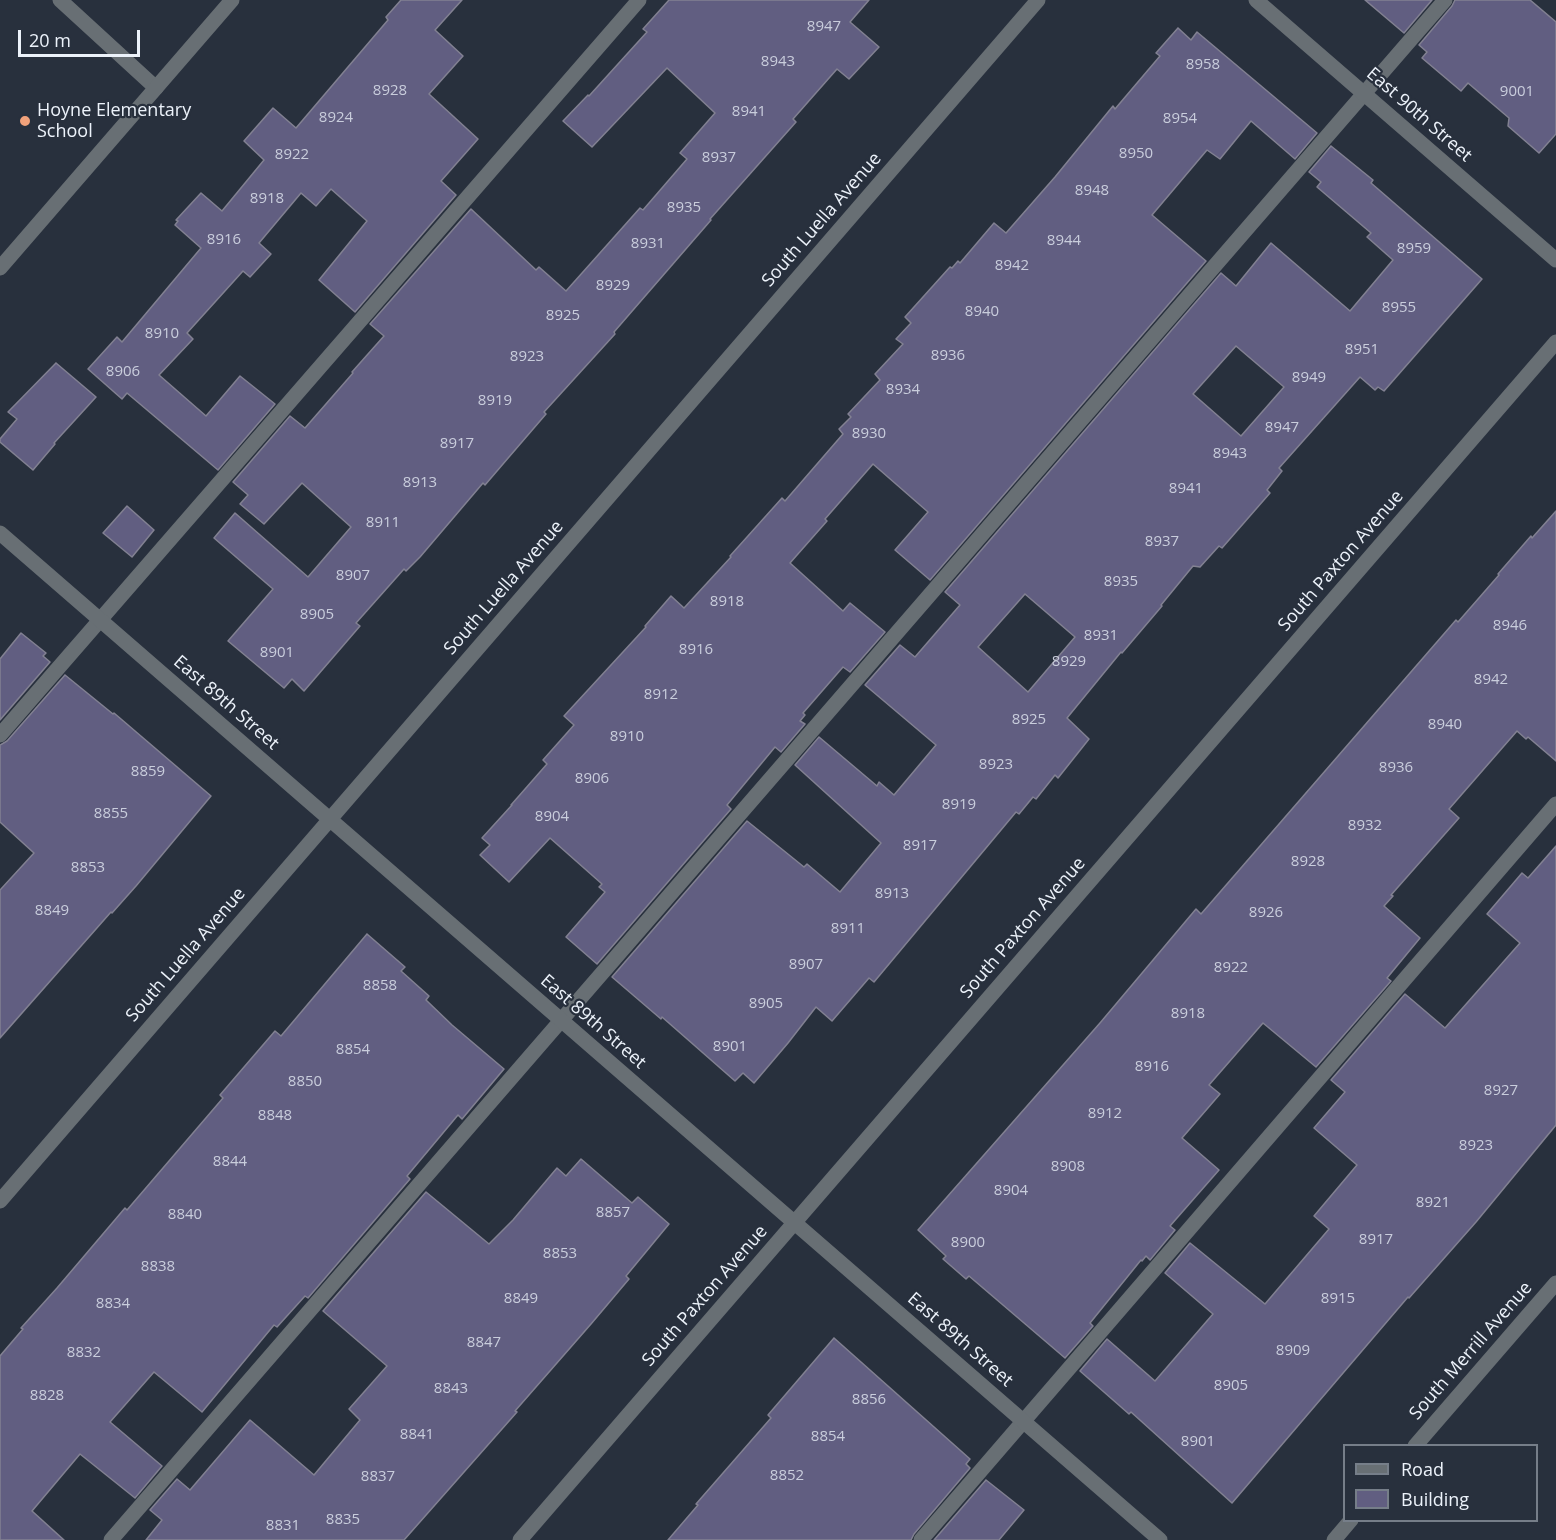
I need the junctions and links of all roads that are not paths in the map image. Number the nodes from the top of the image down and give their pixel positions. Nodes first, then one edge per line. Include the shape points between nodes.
1 (60, 0) edge
2 (232, 0) edge
3 (639, 0) edge
4 (1038, 0) edge
5 (1256, 0) edge
6 (1445, 0) edge
7 (156, 88) junction
8 (1364, 93) junction
9 (1556, 260) edge
10 (0, 268) edge
11 (1556, 342) edge
12 (0, 533) edge
13 (100, 620) junction
14 (0, 735) edge
15 (1556, 804) edge
16 (330, 819) junction
17 (561, 1020) junction
18 (0, 1201) edge
19 (794, 1222) junction
20 (1556, 1283) edge
21 (1023, 1421) junction
22 (1417, 1444) edge
23 (1350, 1522) edge
24 (111, 1540) edge
25 (520, 1540) edge
26 (921, 1540) edge
27 (1160, 1540) edge
28 (1334, 1540) edge

1 - 7 street
2 - 7 street
3 - 13 street
4 - 16 street, South Luella Avenue
5 - 8 street, East 90th Street
6 - 8 street
7 - 10 street
8 - 9 street, East 90th Street
8 - 17 street
11 - 19 street, South Paxton Avenue
12 - 13 street, East 89th Street
13 - 14 street
13 - 16 street, East 89th Street
15 - 21 street
16 - 17 street, East 89th Street
16 - 18 street, South Luella Avenue
17 - 19 street, East 89th Street
17 - 24 street
19 - 21 street, East 89th Street
19 - 25 street, South Paxton Avenue
20 - 22 street, South Merrill Avenue
21 - 26 street
21 - 27 street, East 89th Street
23 - 28 street

